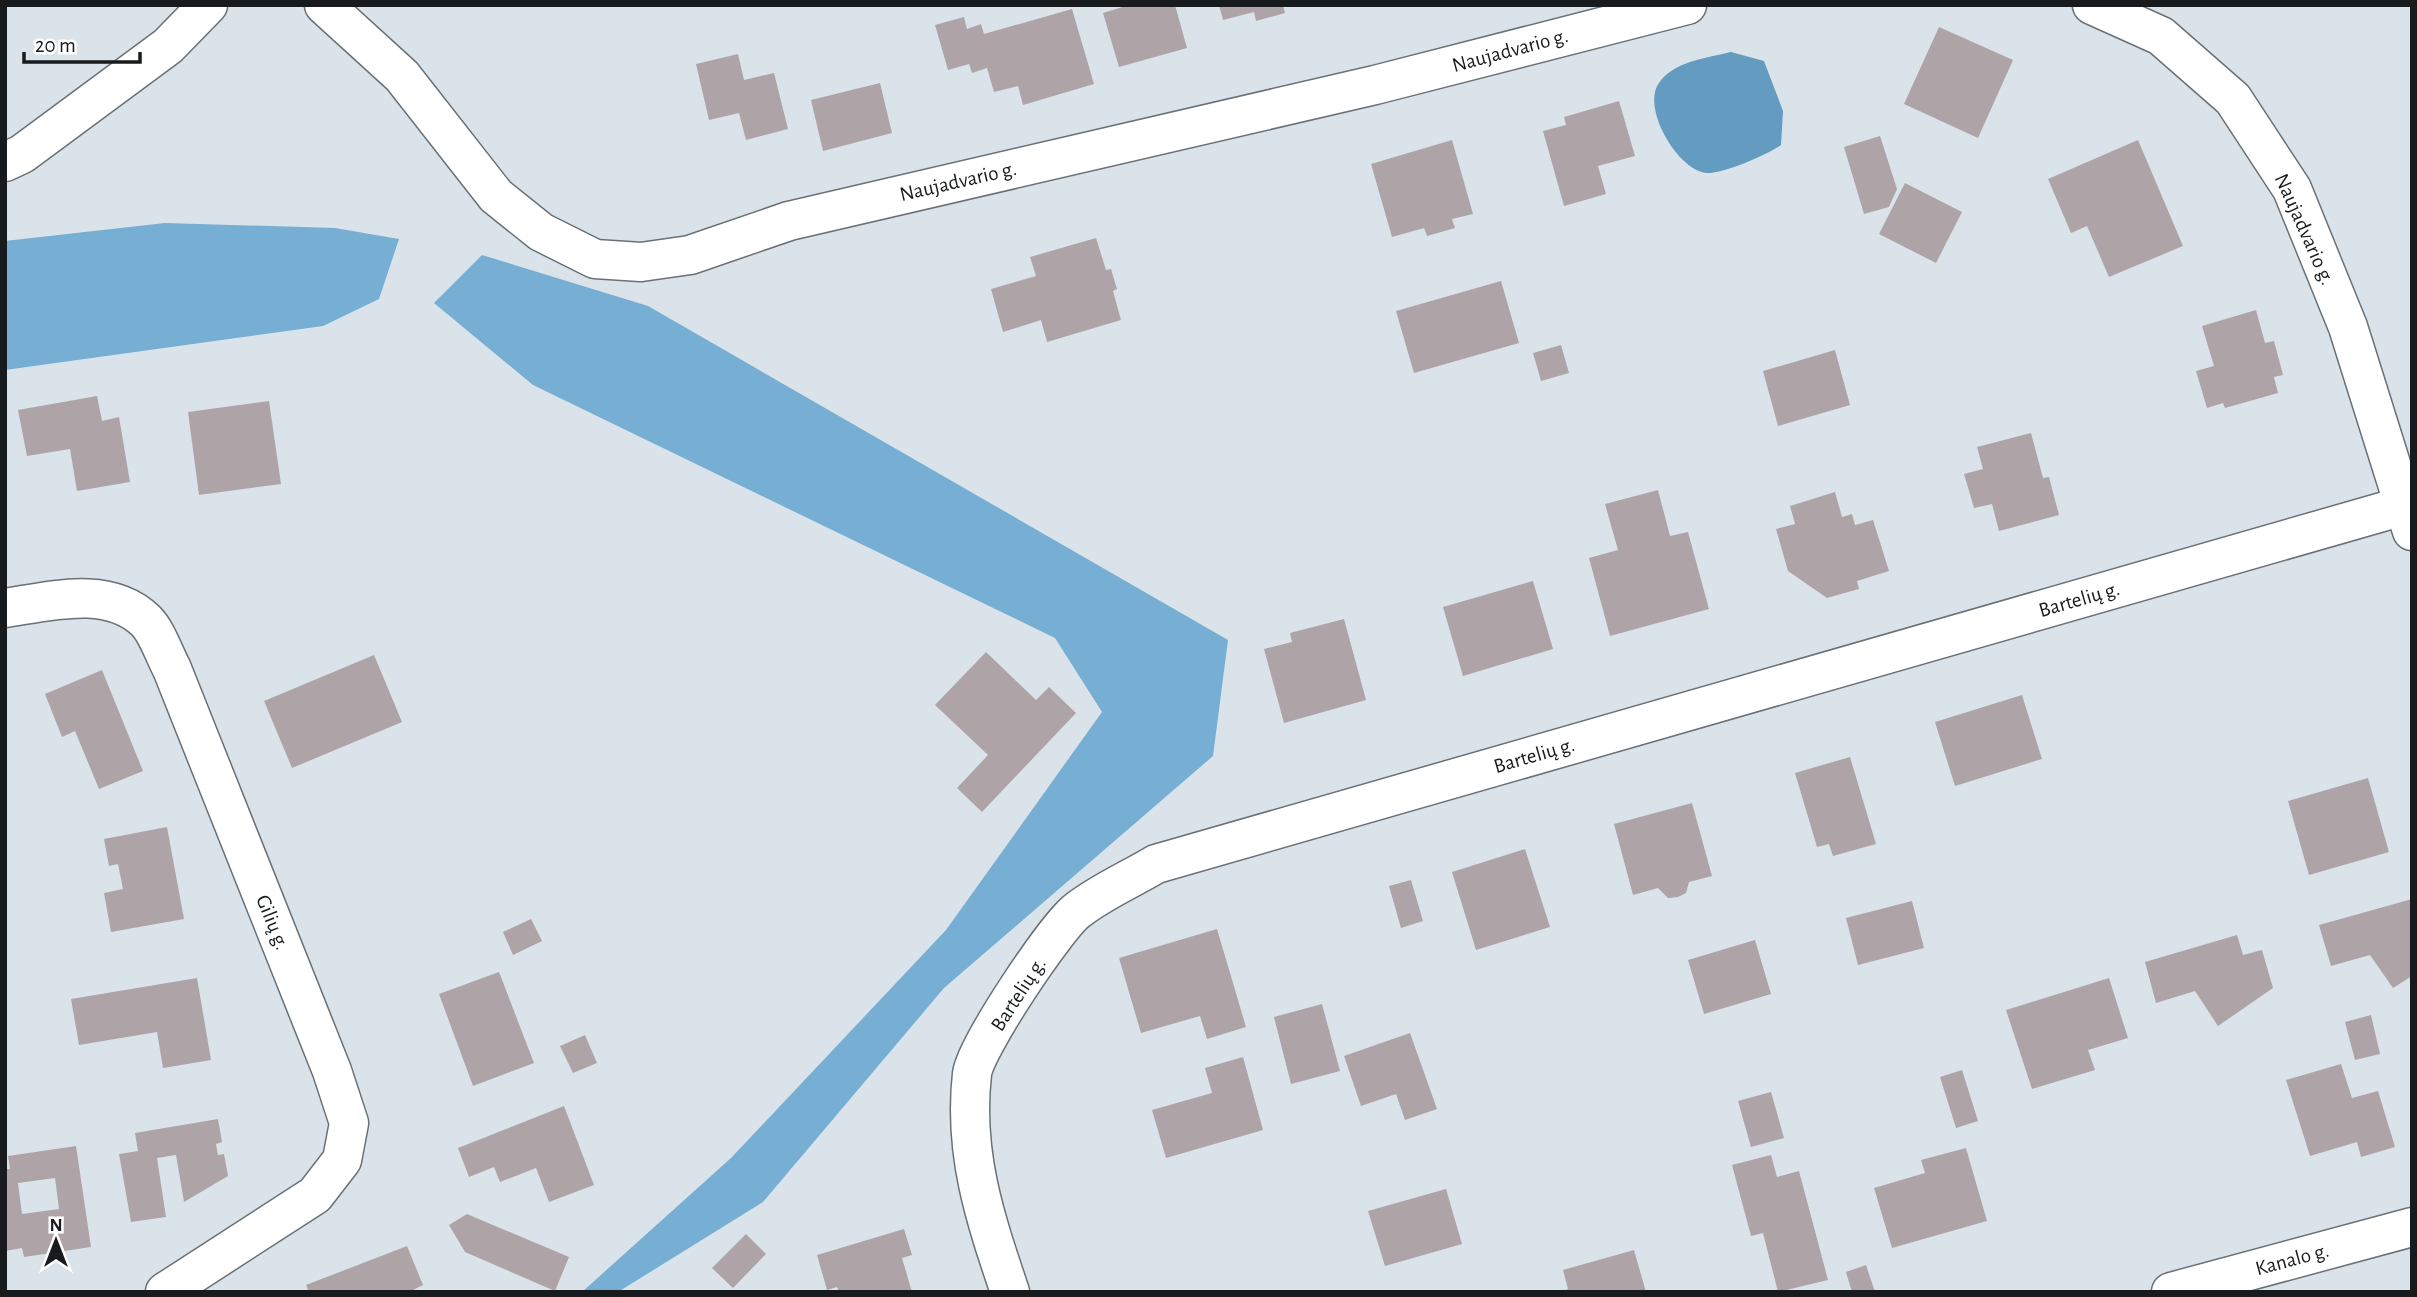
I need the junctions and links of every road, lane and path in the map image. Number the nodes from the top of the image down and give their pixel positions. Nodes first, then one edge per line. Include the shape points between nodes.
1 (208, 5) edge
2 (324, 5) edge
3 (1687, 5) edge
4 (2092, 5) edge
5 (5, 162) edge
6 (2407, 519) edge
7 (5, 608) edge
8 (2412, 1227) edge
9 (165, 1292) edge
10 (1010, 1292) edge
11 (2171, 1292) edge

1 - 5 street via 168,46
2 - 3 street, Naujadvario g. via 402,76 496,197 541,232 595,259 641,262 690,255 789,221 1375,85
4 - 6 street, Naujadvario g. via 2161,36 2233,99 2292,190 2348,327
6 - 10 street, Bartelių g. via 1156,864 1077,911 1015,990 972,1070 970,1132 980,1200
7 - 9 street, Gilių g. via 53,600 112,599 147,621 177,681 349,1123 342,1160 315,1195
8 - 11 street, Kanalo g.

